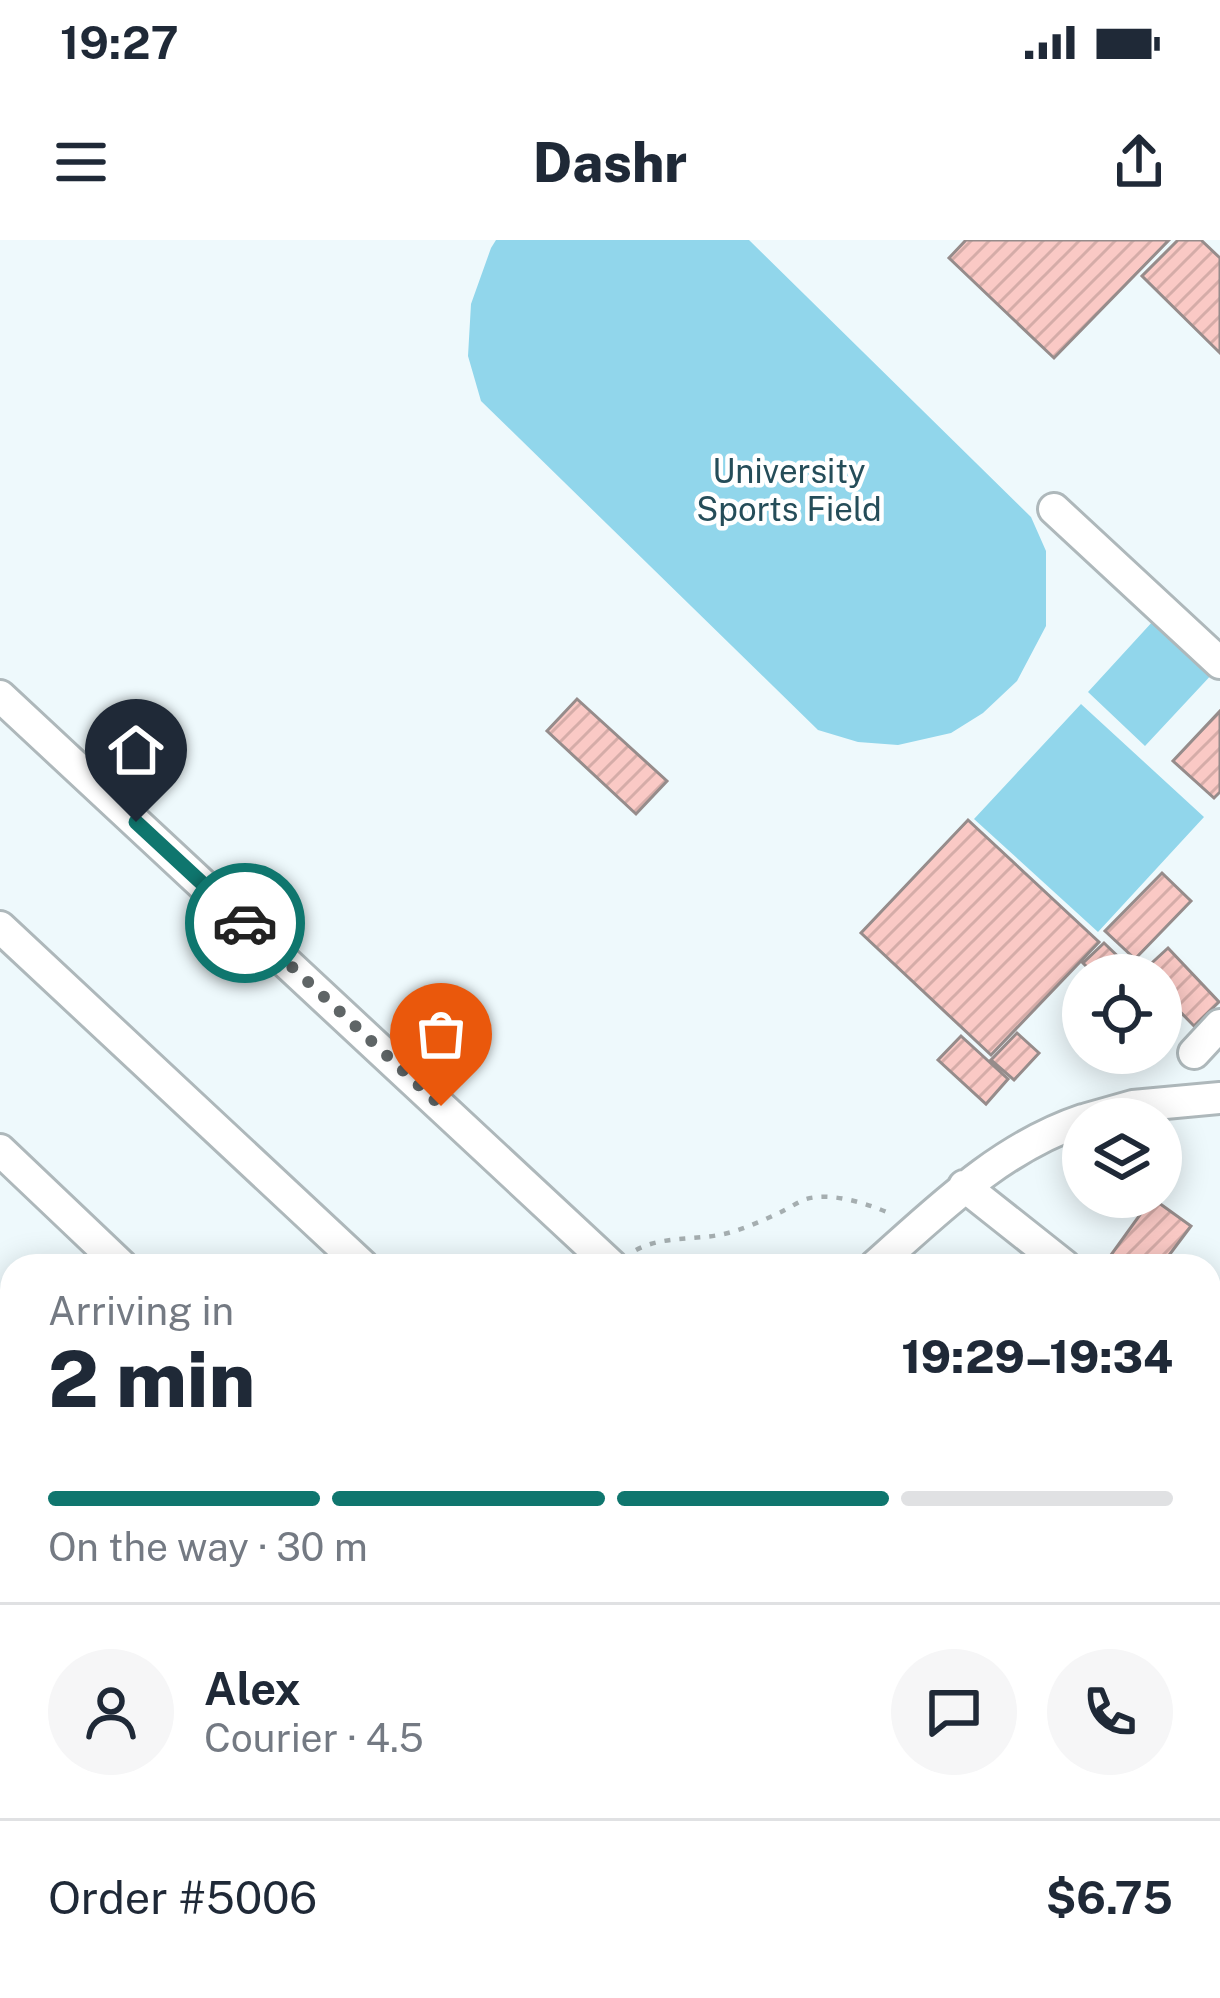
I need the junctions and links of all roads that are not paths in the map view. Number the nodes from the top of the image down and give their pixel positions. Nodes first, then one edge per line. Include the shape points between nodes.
1 (1054, 509) dead end
2 (1220, 663) edge
3 (0, 695) edge
4 (0, 927) edge
5 (1220, 1025) edge
6 (1194, 1053) dead end
7 (1215, 1103) edge
8 (1182, 1104) edge
9 (1062, 1130) edge
10 (0, 1150) edge
11 (964, 1186) junction
12 (109, 1254) edge
13 (350, 1254) edge
14 (599, 1254) edge
15 (888, 1254) edge
16 (1050, 1254) edge

1 - 2 street
3 - 14 street
4 - 13 street
5 - 6 street
7 - 8 street
9 - 11 street
10 - 12 street
11 - 15 street
11 - 16 street

